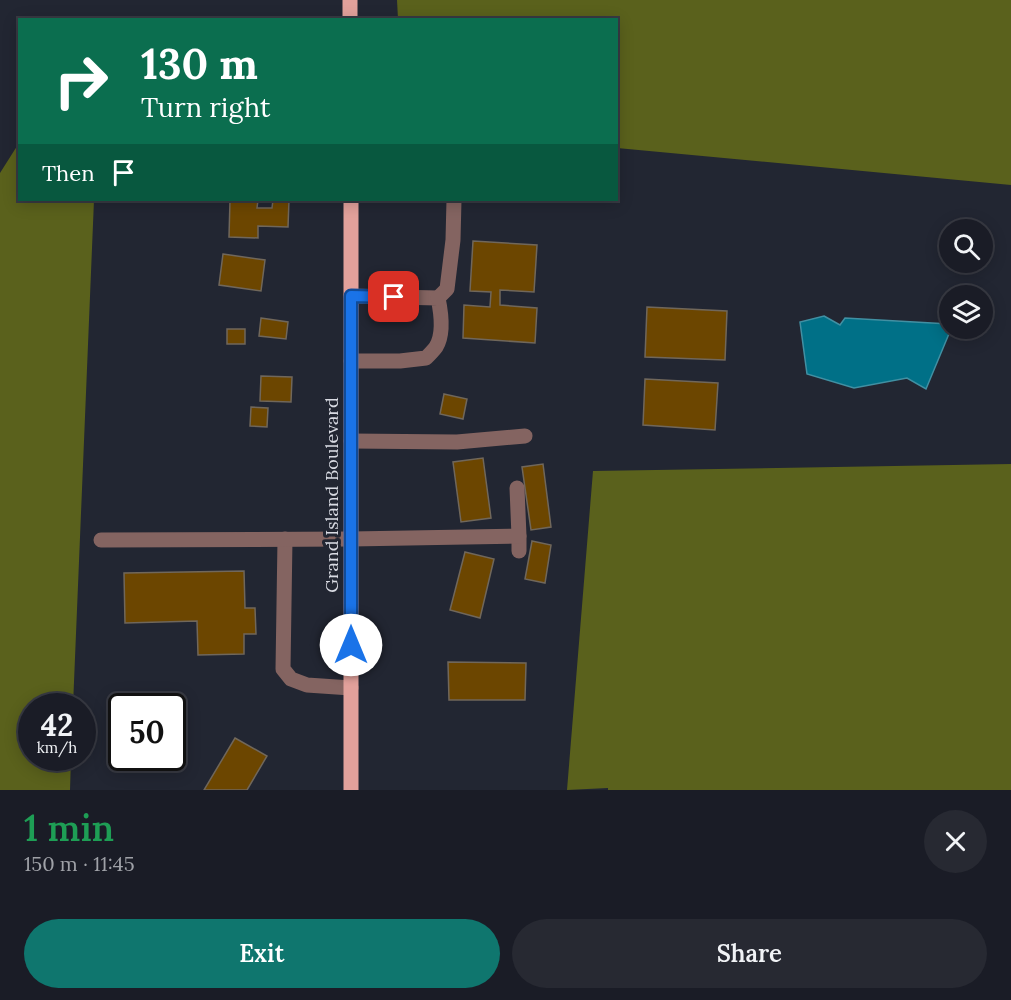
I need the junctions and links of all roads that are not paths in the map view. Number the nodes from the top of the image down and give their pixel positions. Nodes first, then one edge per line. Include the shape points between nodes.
1 (350, 0) edge
2 (350, 18) edge
3 (351, 201) edge
4 (454, 201) edge
5 (351, 296) junction
6 (438, 298) junction
7 (351, 361) junction
8 (525, 436) dead end
9 (351, 441) junction
10 (517, 488) dead end
11 (519, 536) junction
12 (285, 539) junction
13 (351, 539) junction
14 (101, 540) dead end
15 (519, 551) dead end
16 (351, 688) junction
17 (351, 790) edge

1 - 2 main road
3 - 5 main road, Grand Island Boulevard
4 - 6 lane via 447,289
5 - 6 lane
5 - 7 main road, Grand Island Boulevard
6 - 7 lane via 440,331 437,345 426,358
7 - 9 main road, Grand Island Boulevard
8 - 9 lane via 458,442
9 - 13 main road, Grand Island Boulevard
10 - 11 lane
11 - 13 lane
11 - 15 lane
12 - 13 lane
12 - 14 lane
12 - 16 lane via 283,669 291,679 307,686
13 - 16 main road, Grand Island Boulevard
16 - 17 main road, Grand Island Boulevard

